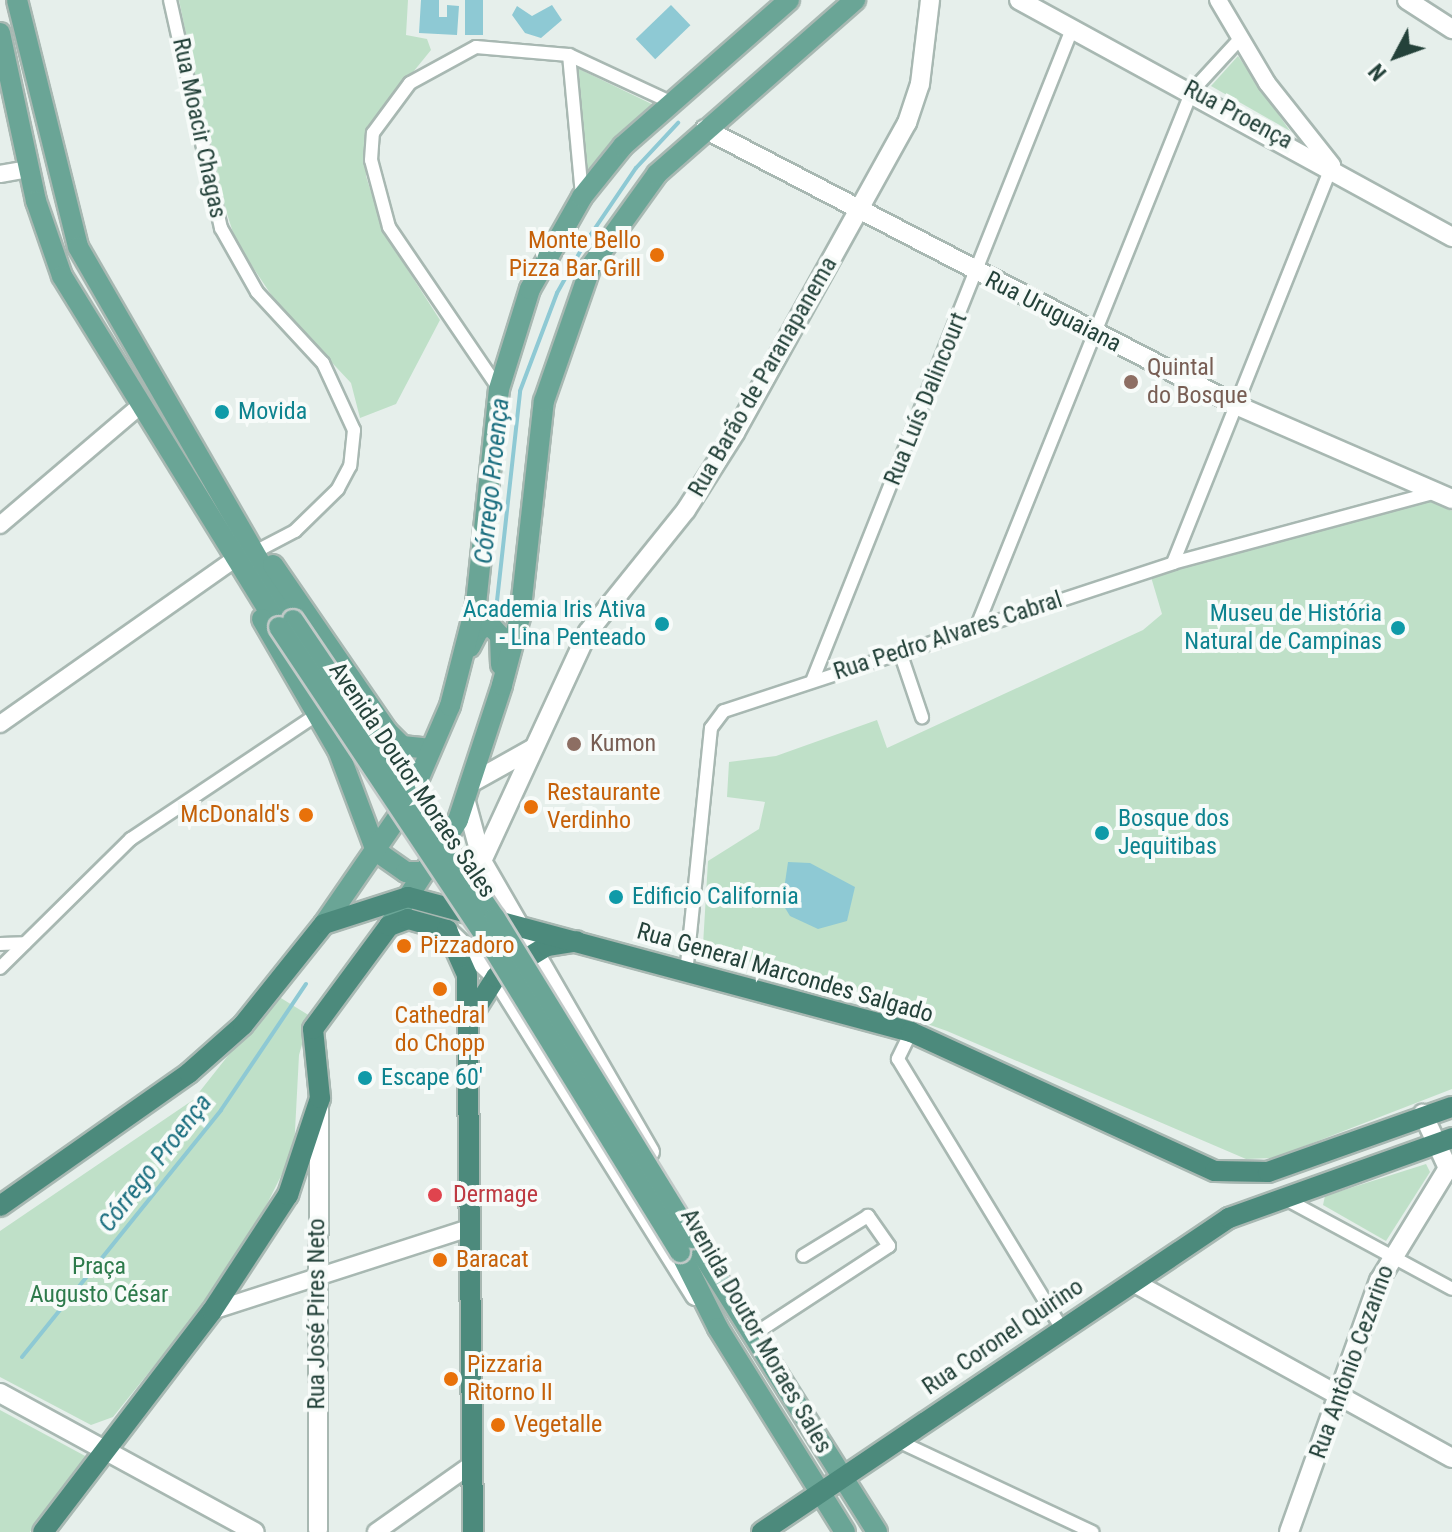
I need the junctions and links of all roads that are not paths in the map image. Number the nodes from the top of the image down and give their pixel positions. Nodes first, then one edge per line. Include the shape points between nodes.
1 (17, 0) edge
2 (170, 0) edge
3 (789, 0) edge
4 (855, 0) edge
5 (930, 0) edge
6 (1019, 0) edge
7 (1218, 0) edge
8 (1407, 0) edge
9 (1417, 0) edge
10 (1452, 17) edge
11 (1072, 29) junction
12 (1452, 29) edge
13 (0, 33) edge
14 (1238, 41) junction
15 (569, 55) junction
16 (1192, 91) junction
17 (668, 101) junction
18 (705, 129) junction
19 (1332, 165) junction
20 (28, 169) junction
21 (0, 174) edge
22 (582, 197) junction
23 (857, 213) junction
24 (1452, 237) edge
25 (977, 273) junction
26 (1096, 334) junction
27 (499, 389) junction
28 (141, 405) junction
29 (1236, 405) junction
30 (1432, 493) junction
31 (1452, 499) edge
32 (0, 525) edge
33 (248, 556) junction
34 (1173, 563) junction
35 (977, 626) junction
36 (900, 652) junction
37 (464, 663) junction
38 (813, 679) junction
39 (502, 685) junction
40 (318, 714) junction
41 (922, 717) dead end
42 (0, 724) edge
43 (431, 749) junction
44 (532, 749) junction
45 (468, 791) junction
46 (376, 851) junction
47 (482, 861) junction
48 (425, 872) junction
49 (408, 897) junction
50 (517, 923) junction
51 (324, 924) junction
52 (389, 926) junction
53 (447, 930) junction
54 (581, 941) junction
55 (25, 943) junction
56 (0, 944) edge
57 (535, 955) junction
58 (0, 968) edge
59 (686, 974) junction
60 (496, 977) junction
61 (570, 1015) junction
62 (467, 1025) junction
63 (911, 1032) junction
64 (530, 1033) junction
65 (320, 1098) junction
66 (1452, 1107) edge
67 (1423, 1114) junction
68 (1447, 1139) edge
69 (1278, 1195) junction
70 (0, 1206) edge
71 (469, 1228) junction
72 (686, 1245) junction
73 (803, 1256) dead end
74 (1389, 1258) junction
75 (316, 1276) junction
76 (1133, 1282) junction
77 (1452, 1289) edge
78 (738, 1303) junction
79 (212, 1311) junction
80 (718, 1328) junction
81 (1062, 1329) junction
82 (756, 1333) junction
83 (0, 1393) edge
84 (1337, 1399) junction
85 (896, 1440) junction
86 (109, 1449) junction
87 (1452, 1458) edge
88 (472, 1464) junction
89 (843, 1477) junction
90 (821, 1492) junction
91 (314, 1531) edge
92 (43, 1532) edge
93 (255, 1532) edge
94 (376, 1532) edge
95 (473, 1532) edge
96 (762, 1532) edge
97 (845, 1532) edge
98 (877, 1532) edge
99 (1092, 1532) edge
100 (1289, 1532) edge

1 - 33 main road, Avenida Doutor Moraes Sales via 78,247
2 - 33 street, Rua Moacir Chagas via 221,228 257,292 323,363 354,430 350,466 338,489 295,531
3 - 17 main road
4 - 18 main road
5 - 23 main road, Rua Barão de Paranapanema via 915,103
6 - 11 main road, Rua Proença
7 - 14 street
8 - 12 main road
9 - 10 main road
11 - 16 main road, Rua Proença
11 - 25 street, Rua Luís Dalincourt
13 - 20 main road, Avenida Doutor Moraes Sales
14 - 16 street
14 - 19 street
15 - 17 street
15 - 22 street
15 - 27 street via 524,46 450,56 410,83 373,133 371,160 389,227
16 - 19 main road, Rua Proença
16 - 26 street
17 - 22 main road
18 - 23 main road, Rua Uruguaiana
18 - 39 main road via 638,195 569,314 544,401 520,617
19 - 24 main road, Rua Proença
19 - 29 street
20 - 21 street
20 - 28 main road, Avenida Doutor Moraes Sales via 62,276
22 - 27 main road via 530,289
23 - 25 main road, Rua Uruguaiana
23 - 44 main road, Rua Barão de Paranapanema via 727,446 588,632
25 - 26 main road, Rua Uruguaiana
25 - 38 street, Rua Luís Dalincourt
26 - 29 main road, Rua Uruguaiana
26 - 35 street
27 - 37 main road
28 - 32 street
28 - 33 main road, Avenida Doutor Moraes Sales
29 - 30 main road, Rua Uruguaiana
29 - 34 street
30 - 31 main road, Rua Uruguaiana
30 - 34 street, Rua Pedro Alvares Cabral
33 - 40 main road via 247,593
33 - 42 street
33 - 43 main road via 286,579 387,731 402,746
33 - 72 main road, Avenida Doutor Moraes Sales, bridge
34 - 35 street, Rua Pedro Alvares Cabral
35 - 36 street, Rua Pedro Alvares Cabral
36 - 38 street, Rua Pedro Alvares Cabral
36 - 41 street
37 - 39 main road via 475,634 491,626 502,646
37 - 43 main road
38 - 59 street, Rua Pedro Alvares Cabral via 724,711 713,722
39 - 45 main road
40 - 46 main road
40 - 55 street via 131,839
43 - 46 main road
44 - 45 main road
44 - 47 main road, Rua Barão de Paranapanema
45 - 47 main road, Avenida Doutor Moraes Sales
45 - 48 main road via 458,820
46 - 48 main road via 397,869
46 - 51 main road
47 - 50 main road, Avenida Doutor Moraes Sales
48 - 49 main road
49 - 50 highway, Rua General Marcondes Salgado
49 - 51 highway
49 - 52 main road
50 - 54 highway, Rua General Marcondes Salgado
50 - 57 main road, Avenida Doutor Moraes Sales
51 - 70 highway via 243,1025 189,1073
52 - 53 highway via 408,919
52 - 65 highway via 313,1029
53 - 60 main road
53 - 62 highway via 465,963
54 - 57 highway via 560,941
54 - 59 highway, Rua General Marcondes Salgado
55 - 56 street
55 - 58 street
57 - 60 highway
57 - 61 main road, Avenida Doutor Moraes Sales
59 - 63 highway, Rua General Marcondes Salgado
60 - 62 highway
60 - 64 main road
61 - 64 main road via 539,1007
61 - 78 main road, Avenida Doutor Moraes Sales
62 - 71 highway
63 - 67 highway, Rua General Marcondes Salgado via 1215,1171 1268,1172
63 - 81 street via 898,1059
64 - 80 main road
65 - 75 main road, Rua José Pires Neto
65 - 79 highway via 288,1195
66 - 67 highway
67 - 68 main road, Rua Antônio Cezarino
68 - 69 highway, Rua Coronel Quirino
68 - 74 main road, Rua Antônio Cezarino via 1448,1168
69 - 74 street
69 - 76 highway, Rua Coronel Quirino
71 - 75 street
71 - 88 highway
72 - 78 main road, Avenida Doutor Moraes Sales
72 - 80 main road, Avenida Doutor Moraes Sales
73 - 82 street via 868,1216 889,1246
74 - 77 street
74 - 84 main road, Rua Antônio Cezarino
75 - 79 street
75 - 91 main road, Rua José Pires Neto
76 - 81 highway, Rua Coronel Quirino
76 - 84 main road
78 - 82 main road, Avenida Doutor Moraes Sales
79 - 86 highway
80 - 90 main road, Avenida Doutor Moraes Sales
81 - 85 highway, Rua Coronel Quirino
82 - 89 main road, Avenida Doutor Moraes Sales
83 - 86 main road
84 - 87 main road
84 - 100 main road, Rua Antônio Cezarino
85 - 89 highway, Rua Coronel Quirino
85 - 99 street
86 - 92 highway
86 - 93 main road
88 - 94 street
88 - 95 highway
89 - 90 highway, Rua Coronel Quirino
89 - 98 main road, Avenida Doutor Moraes Sales
90 - 96 highway, Rua Coronel Quirino
90 - 97 main road, Avenida Doutor Moraes Sales

